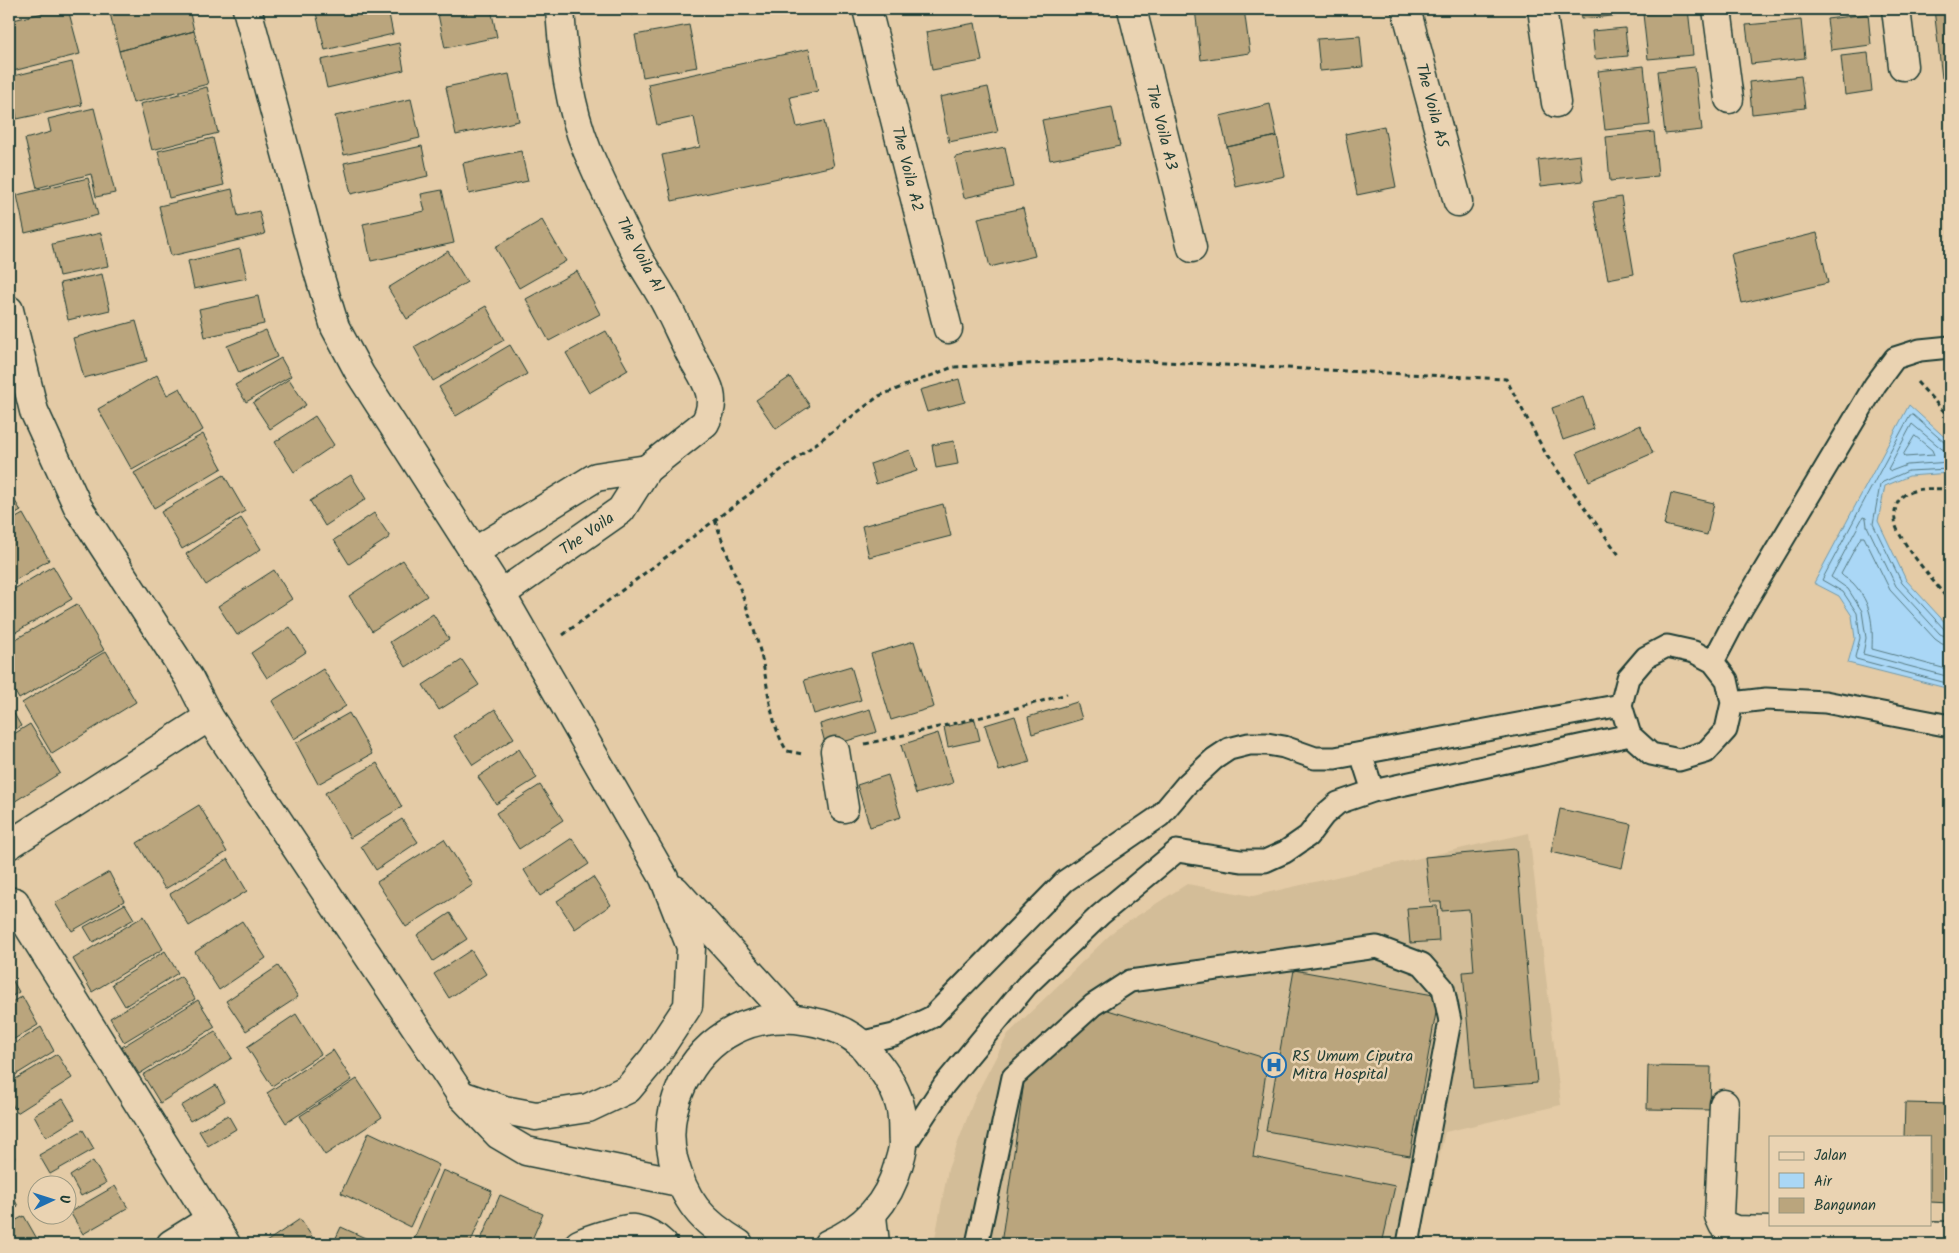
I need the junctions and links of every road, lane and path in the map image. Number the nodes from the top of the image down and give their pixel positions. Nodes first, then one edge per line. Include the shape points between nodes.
1 (247, 9) edge
2 (560, 9) edge
3 (867, 9) edge
4 (1132, 9) edge
5 (1406, 9) edge
6 (1542, 9) edge
7 (1717, 9) edge
8 (1896, 9) edge
9 (1904, 66) dead end
10 (1729, 99) dead end
11 (1556, 103) dead end
12 (1458, 202) dead end
13 (1192, 248) dead end
14 (9, 310) edge
15 (948, 329) dead end
16 (1950, 347) edge
17 (1895, 358) junction
18 (1950, 418) edge
19 (647, 469) junction
20 (1950, 489) edge
21 (714, 520) junction
22 (474, 552) junction
23 (1619, 555) dead end
24 (501, 594) junction
25 (1950, 602) edge
26 (536, 655) junction
27 (1713, 662) junction
28 (1067, 694) dead end
29 (1732, 703) junction
30 (1621, 705) junction
31 (209, 717) junction
32 (1950, 726) edge
33 (1630, 735) junction
34 (835, 751) junction
35 (1361, 754) junction
36 (1373, 791) junction
37 (844, 808) dead end
38 (9, 844) edge
39 (664, 878) junction
40 (15, 902) dead end
41 (790, 1017) junction
42 (860, 1043) junction
43 (461, 1095) junction
44 (1724, 1104) dead end
45 (903, 1148) junction
46 (679, 1182) junction
47 (872, 1216) junction
48 (211, 1220) junction
49 (1950, 1236) edge
50 (1759, 1237) edge
51 (171, 1244) edge
52 (226, 1244) edge
53 (579, 1244) edge
54 (663, 1244) edge
55 (739, 1244) edge
56 (828, 1244) edge
57 (875, 1244) edge
58 (978, 1244) edge
59 (1408, 1244) edge

1 - 22 street via 335,327 360,374
2 - 19 street, The Voila A1 via 565,64 575,113 587,149 637,255 668,306 710,388 711,413 705,423
3 - 15 street, The Voila A2
4 - 13 street, The Voila A3
5 - 12 street, The Voila A5
6 - 11 street
7 - 10 street
8 - 9 street
14 - 31 street via 34,411 78,507 189,678
16 - 17 lane via 1920,350
17 - 18 path
17 - 27 lane via 1875,385
19 - 22 street via 596,476
19 - 24 street, The Voila via 621,510
20 - 25 path via 1906,493 1898,501 1894,514 1896,527 1906,544
21 - 23 path via 888,392 953,367 1125,360 1506,379 1547,456
21 - 26 path
21 - 34 path via 752,621 779,738 787,751 798,754
22 - 24 street
24 - 26 street
26 - 39 street
27 - 29 lane via 1727,680
27 - 30 lane via 1694,652 1667,646 1646,657 1628,678
28 - 34 path
29 - 32 lane via 1766,699 1825,702
29 - 33 lane via 1726,730 1706,752 1679,760 1651,754
30 - 33 lane
30 - 35 lane
31 - 38 street
31 - 43 street
33 - 36 lane
34 - 37 street
35 - 36 lane
35 - 42 lane via 1315,758 1267,744 1249,744 1229,750 1186,784 1160,816 1065,881 932,1017 894,1035
36 - 45 lane via 1338,803 1308,836 1265,861 1241,861 1177,851 1100,915 1026,986 944,1085
39 - 41 street
39 - 43 street via 691,947 688,1006 653,1059 628,1089 588,1108 536,1116 504,1110
40 - 48 street
41 - 42 street via 828,1024
41 - 46 street via 762,1019 738,1027 717,1040 690,1069 673,1104 670,1143
42 - 45 street via 886,1073 901,1109
43 - 46 street via 498,1135 526,1152
44 - 50 street via 1719,1216 1723,1224
45 - 47 street via 893,1184
46 - 55 street via 697,1212
47 - 56 street via 848,1236
47 - 57 street
48 - 51 street
48 - 52 street
49 - 50 street
53 - 54 street via 591,1238 634,1229 658,1238
58 - 59 lane via 1013,1077 1094,1005 1130,981 1377,947 1422,964 1443,988 1450,1021

